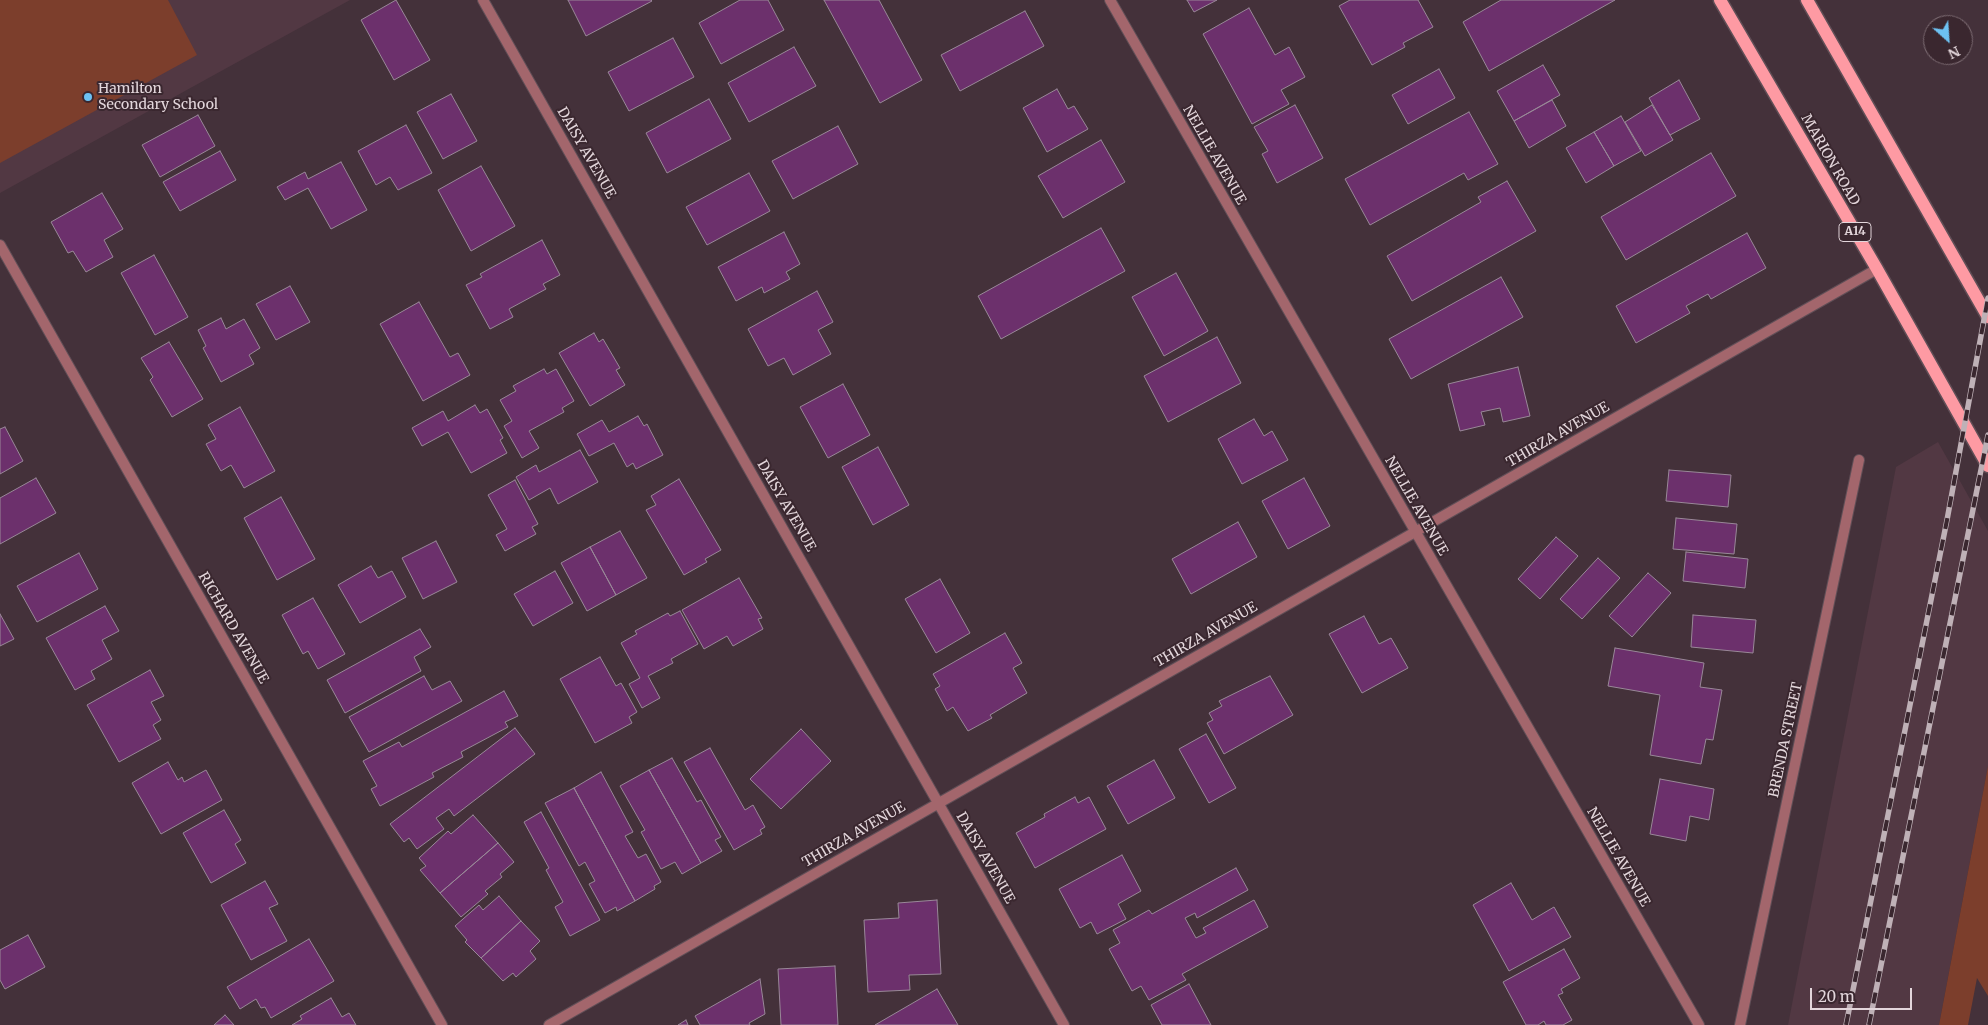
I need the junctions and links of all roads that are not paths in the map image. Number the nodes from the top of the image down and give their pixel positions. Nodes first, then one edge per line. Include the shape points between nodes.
1 (483, 0) edge
2 (1110, 0) edge
3 (1720, 0) edge
4 (1807, 0) edge
5 (0, 245) edge
6 (1877, 270) junction
7 (1988, 316) edge
8 (1859, 460) dead end
9 (1988, 466) edge
10 (1416, 532) junction
11 (938, 803) junction
12 (442, 1025) edge
13 (549, 1025) edge
14 (1064, 1025) edge
15 (1699, 1025) edge
16 (1740, 1025) edge

1 - 11 street, DAISY AVENUE
2 - 10 street, NELLIE AVENUE
3 - 6 main road, MARION ROAD / A14
4 - 7 main road
5 - 12 street, RICHARD AVENUE
6 - 9 main road, MARION ROAD / A14
6 - 10 street, THIRZA AVENUE
8 - 16 street, BRENDA STREET
10 - 11 street, THIRZA AVENUE
10 - 15 street, NELLIE AVENUE
11 - 13 street, THIRZA AVENUE
11 - 14 street, DAISY AVENUE

